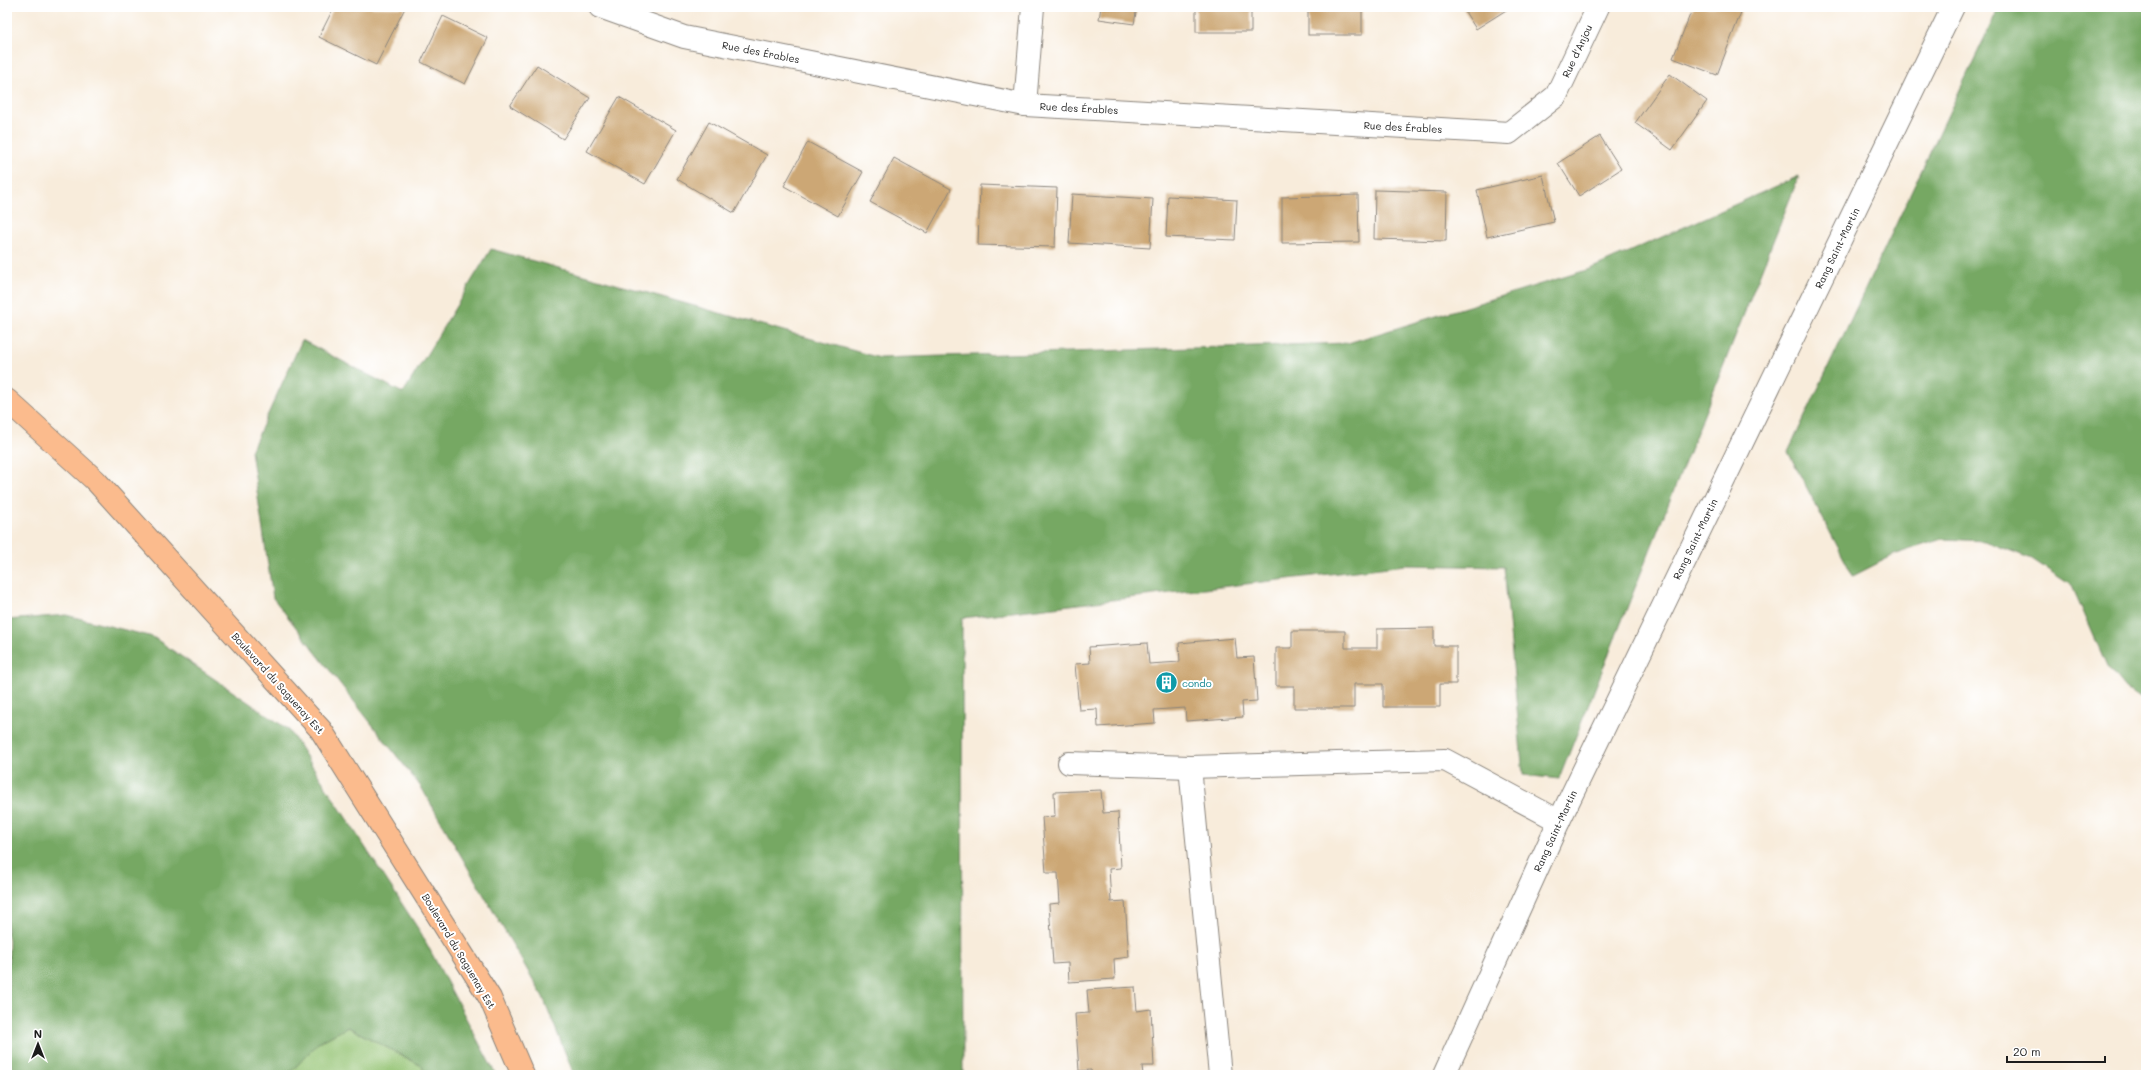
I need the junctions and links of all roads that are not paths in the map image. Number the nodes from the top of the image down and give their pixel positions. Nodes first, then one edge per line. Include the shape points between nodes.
1 (600, 7) edge
2 (1033, 7) edge
3 (1598, 7) edge
4 (1953, 7) edge
5 (1556, 96) joint
6 (1025, 105) junction
7 (7, 400) edge
8 (1069, 763) dead end
9 (1190, 767) junction
10 (1559, 821) junction
11 (523, 1075) edge
12 (1220, 1075) edge
13 (1444, 1075) edge

1 - 6 street, Rue des Érables via 684,37
2 - 6 street
3 - 5 street, Rue d'Anjou
4 - 10 street, Rang Saint-Martin
5 - 6 street, Rue des Érables via 1509,133
7 - 11 main road, Boulevard du Saguenay Est via 96,481 321,730 490,998
8 - 9 street
9 - 10 street via 1445,760
9 - 12 street
10 - 13 street, Rang Saint-Martin

